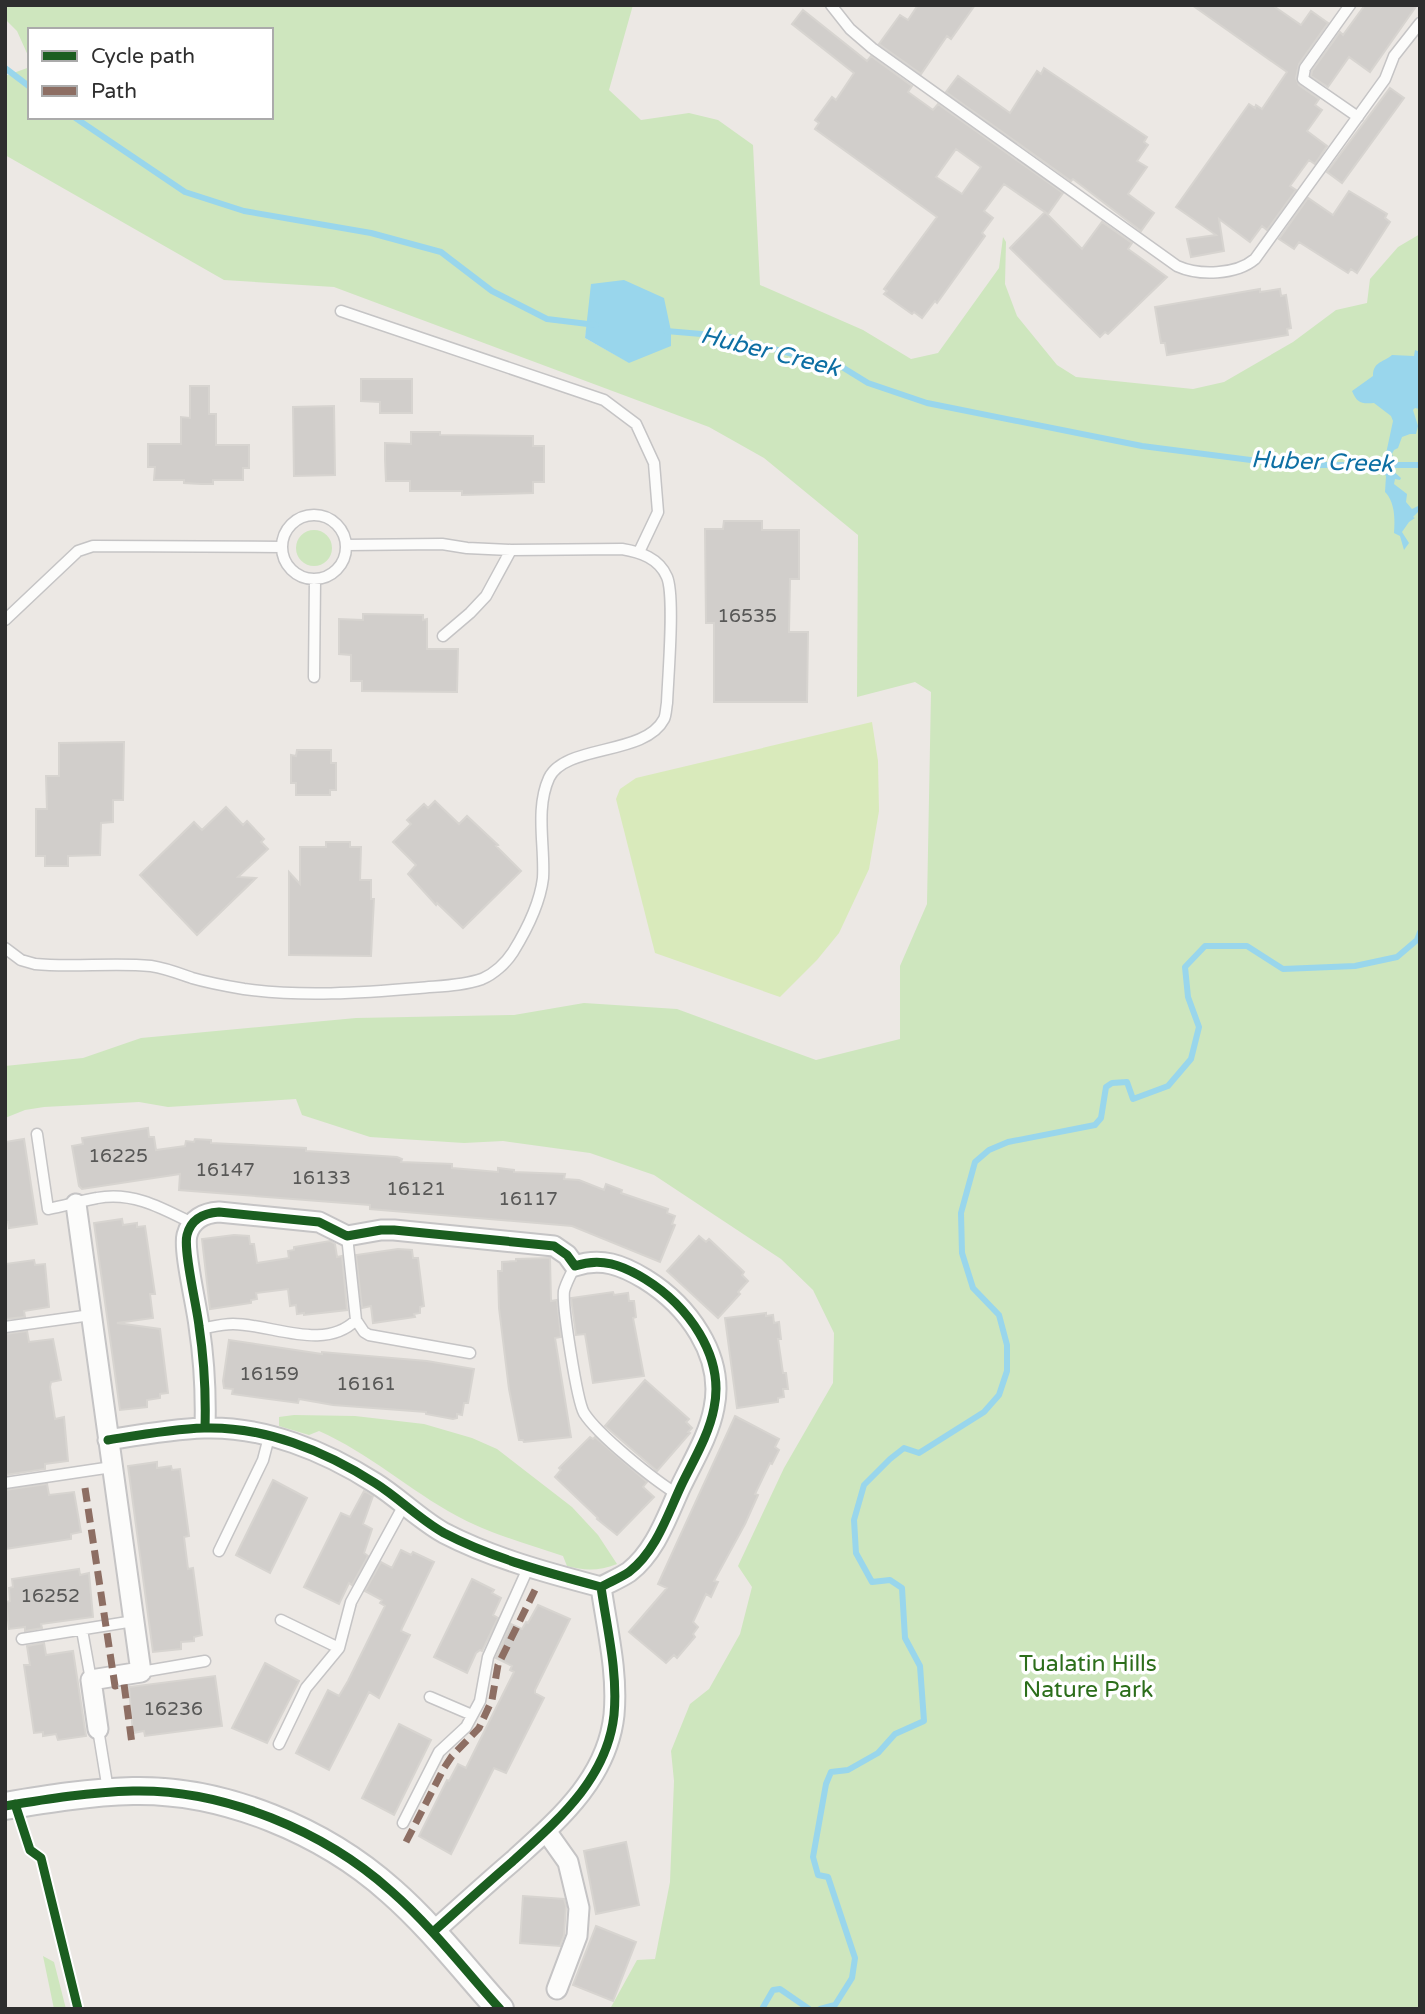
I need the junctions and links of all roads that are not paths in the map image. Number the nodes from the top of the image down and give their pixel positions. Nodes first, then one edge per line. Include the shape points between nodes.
1 (831, 5) edge
2 (1350, 5) edge
3 (1420, 23) edge
4 (1358, 117) junction
5 (341, 311) dead end
6 (346, 545) junction
7 (282, 547) junction
8 (510, 550) junction
9 (639, 551) junction
10 (315, 579) junction
11 (5, 620) edge
12 (443, 636) dead end
13 (314, 677) dead end
14 (5, 948) edge
15 (37, 1134) dead end
16 (76, 1204) junction
17 (192, 1223) junction
18 (347, 1236) junction
19 (575, 1266) junction
20 (91, 1315) junction
21 (356, 1320) junction
22 (5, 1327) edge
23 (200, 1329) junction
24 (470, 1353) dead end
25 (205, 1428) junction
26 (269, 1437) junction
27 (108, 1440) junction
28 (112, 1467) junction
29 (5, 1483) edge
30 (677, 1494) junction
31 (404, 1505) junction
32 (219, 1550) dead end
33 (529, 1565) junction
34 (601, 1587) junction
35 (281, 1620) dead end
36 (134, 1621) junction
37 (82, 1630) junction
38 (22, 1639) dead end
39 (339, 1648) junction
40 (205, 1661) dead end
41 (141, 1672) junction
42 (90, 1680) junction
43 (430, 1697) dead end
44 (472, 1715) junction
45 (98, 1728) joint
46 (279, 1744) dead end
47 (108, 1793) junction
48 (5, 1806) edge
49 (403, 1823) dead end
50 (546, 1831) junction
51 (433, 1932) junction
52 (557, 1989) dead end
53 (500, 2009) edge

1 - 4 lane via 872,48 1070,192 1190,272 1240,268 1255,259
2 - 4 lane via 1305,68 1303,79
3 - 4 lane via 1394,56 1385,79
5 - 9 lane via 604,400 636,424 654,463 658,512
6 - 7 lane via 333,521 313,515 293,523
6 - 8 lane via 442,544
6 - 10 lane via 335,572
7 - 10 lane via 292,570
7 - 11 lane via 93,546 78,551
8 - 9 lane
8 - 12 lane via 486,596
9 - 14 lane via 659,565 669,589 664,719 635,741 574,759 554,771 543,796 543,874 538,898 512,954 485,978 406,989 288,993 211,983 159,967 34,964
10 - 13 lane
15 - 16 lane via 48,1209
16 - 17 lane via 128,1197 156,1204
16 - 20 street
17 - 18 street via 219,1212 319,1222
17 - 23 street via 186,1240
18 - 19 street via 381,1230 554,1246
18 - 21 lane
19 - 30 lane via 564,1292 582,1408 592,1423
19 - 30 street via 610,1262 639,1276 686,1315 703,1337 715,1405
20 - 22 lane
20 - 27 street
21 - 23 lane via 327,1335 233,1324
21 - 24 lane via 369,1335
23 - 25 street
25 - 26 street
25 - 27 street
26 - 31 street via 333,1459
26 - 32 lane via 263,1460
27 - 28 street
28 - 29 lane
28 - 36 street
30 - 34 street via 647,1553 626,1574
31 - 33 street via 456,1539
31 - 39 lane via 351,1602
33 - 34 street
33 - 44 lane via 488,1657 482,1693
34 - 50 street via 614,1682 613,1718 593,1775
35 - 39 lane
36 - 37 lane
36 - 41 street
37 - 38 lane
37 - 42 lane
39 - 46 lane via 306,1688
40 - 41 lane
41 - 42 street
42 - 45 street
43 - 44 lane
44 - 49 lane via 466,1727 439,1752
45 - 47 lane
47 - 48 street
47 - 51 street via 221,1801 273,1818 326,1843 372,1874
50 - 51 street
50 - 52 street via 569,1862 579,1908 577,1936
51 - 53 street

